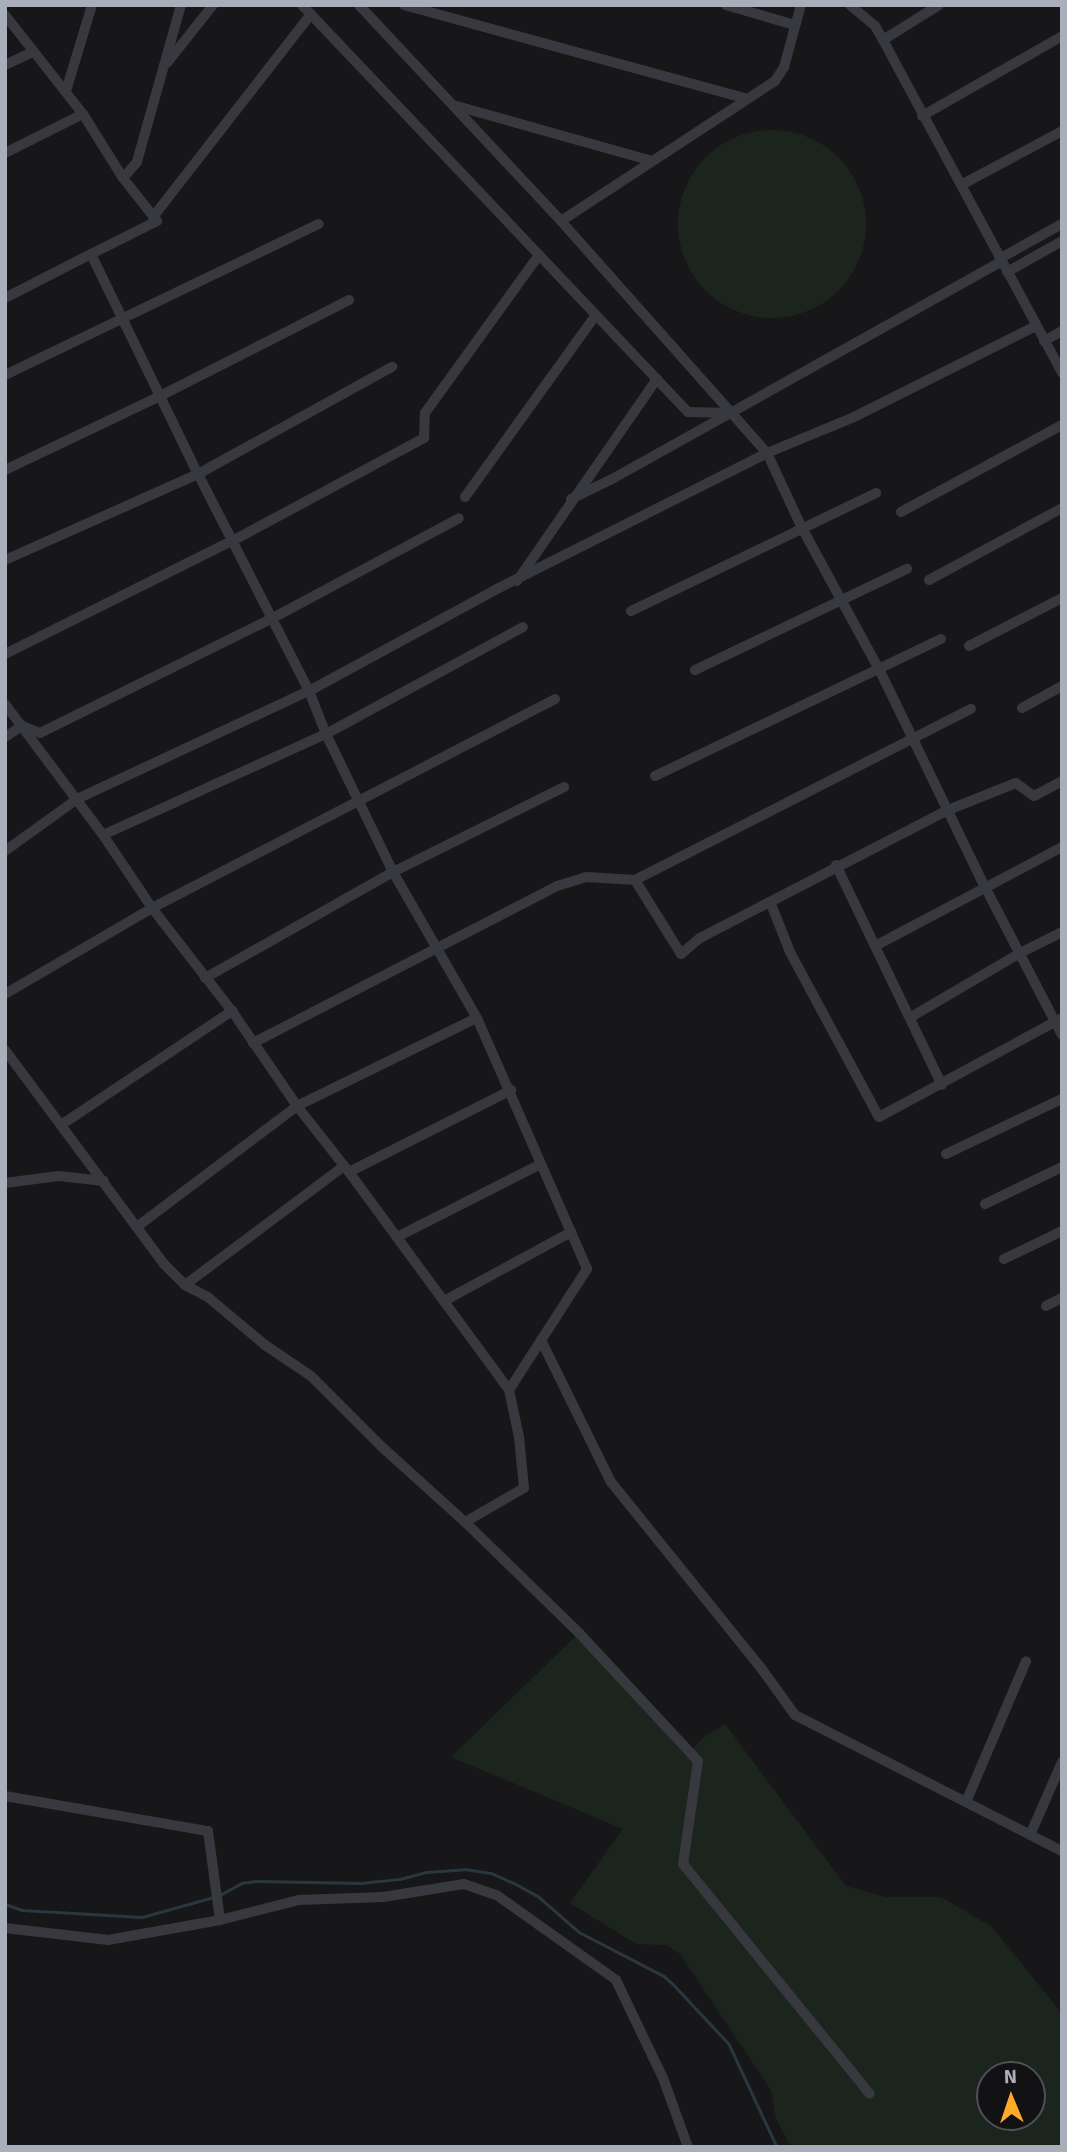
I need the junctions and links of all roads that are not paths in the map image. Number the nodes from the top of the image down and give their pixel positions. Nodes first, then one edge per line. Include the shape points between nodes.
1 (92, 5) edge
2 (181, 5) edge
3 (213, 5) edge
4 (302, 5) edge
5 (359, 5) edge
6 (404, 5) edge
7 (726, 5) edge
8 (801, 5) edge
9 (850, 5) edge
10 (939, 5) edge
11 (311, 14) junction
12 (5, 15) edge
13 (795, 25) junction
14 (1062, 36) edge
15 (883, 40) junction
16 (33, 52) junction
17 (5, 65) edge
18 (164, 66) junction
19 (66, 91) junction
20 (747, 99) junction
21 (453, 105) junction
22 (83, 114) junction
23 (922, 116) junction
24 (1062, 131) edge
25 (5, 153) edge
26 (652, 162) junction
27 (123, 178) junction
28 (961, 185) junction
29 (153, 216) junction
30 (561, 221) junction
31 (319, 223) dead end
32 (1062, 224) edge
33 (1062, 241) edge
34 (92, 254) junction
35 (539, 255) junction
36 (1002, 264) junction
37 (5, 298) edge
38 (349, 300) dead end
39 (596, 315) junction
40 (124, 317) junction
41 (1036, 326) junction
42 (1062, 331) edge
43 (1044, 341) junction
44 (392, 368) dead end
45 (1062, 373) edge
46 (5, 375) edge
47 (657, 379) junction
48 (160, 396) junction
49 (730, 413) junction
50 (1062, 425) edge
51 (767, 453) junction
52 (5, 470) edge
53 (198, 474) junction
54 (876, 493) dead end
55 (465, 497) dead end
56 (571, 499) junction
57 (1062, 508) edge
58 (901, 512) dead end
59 (459, 519) dead end
60 (802, 528) junction
61 (234, 540) junction
62 (5, 560) edge
63 (906, 569) dead end
64 (929, 580) dead end
65 (517, 581) junction
66 (1062, 598) edge
67 (842, 600) junction
68 (631, 611) dead end
69 (271, 619) junction
70 (523, 627) dead end
71 (941, 639) dead end
72 (969, 646) dead end
73 (5, 654) edge
74 (879, 669) junction
75 (695, 670) dead end
76 (1062, 686) edge
77 (309, 691) junction
78 (555, 699) dead end
79 (5, 704) edge
80 (1022, 708) dead end
81 (971, 709) dead end
82 (22, 726) junction
83 (326, 734) junction
84 (5, 737) edge
85 (915, 740) junction
86 (655, 776) dead end
87 (1062, 781) edge
88 (564, 787) dead end
89 (77, 799) junction
90 (358, 800) junction
91 (948, 810) junction
92 (103, 835) junction
93 (1062, 846) edge
94 (5, 851) edge
95 (836, 865) junction
96 (394, 872) junction
97 (635, 880) junction
98 (985, 887) junction
99 (771, 904) junction
100 (152, 908) junction
101 (1062, 932) edge
102 (875, 946) junction
103 (438, 948) junction
104 (1020, 953) junction
105 (205, 978) junction
106 (5, 994) edge
107 (232, 1012) junction
108 (911, 1017) junction
109 (477, 1018) junction
110 (1058, 1019) edge
111 (1062, 1035) edge
112 (253, 1043) junction
113 (5, 1050) edge
114 (942, 1085) junction
115 (511, 1090) junction
116 (1062, 1099) edge
117 (297, 1107) junction
118 (61, 1125) junction
119 (946, 1154) dead end
120 (541, 1164) junction
121 (1062, 1167) edge
122 (347, 1169) junction
123 (104, 1181) junction
124 (5, 1183) edge
125 (985, 1204) dead end
126 (138, 1226) junction
127 (1062, 1231) edge
128 (571, 1232) junction
129 (397, 1237) junction
130 (1004, 1259) dead end
131 (185, 1285) junction
132 (1062, 1298) edge
133 (444, 1301) junction
134 (1046, 1306) dead end
135 (541, 1340) junction
136 (509, 1390) junction
137 (465, 1522) junction
138 (1026, 1661) dead end
139 (1062, 1762) edge
140 (5, 1796) edge
141 (965, 1802) junction
142 (1031, 1835) junction
143 (1062, 1851) edge
144 (220, 1920) junction
145 (5, 1928) edge
146 (870, 2094) dead end
147 (688, 2147) edge

1 - 19 street
2 - 18 street
3 - 18 street
4 - 11 street
5 - 21 street
6 - 20 street
7 - 13 street
8 - 13 street
9 - 15 street via 875,26
10 - 15 street
11 - 29 street
11 - 35 street
12 - 16 street
13 - 20 street via 780,75
14 - 23 street
15 - 23 street
16 - 17 street
16 - 19 street
18 - 27 street via 137,162
19 - 22 street
20 - 26 street
21 - 26 street
21 - 30 street
22 - 25 street
22 - 27 street
23 - 28 street
24 - 28 street
26 - 30 street
27 - 29 street
28 - 36 street
29 - 34 street via 157,221
30 - 49 street
31 - 40 street
32 - 36 street
33 - 36 street
34 - 37 street
34 - 40 street
35 - 39 street
35 - 61 street via 425,413 424,438
36 - 41 street
36 - 49 street
38 - 48 street
39 - 47 street
39 - 55 street
40 - 46 street
40 - 48 street
41 - 43 street
41 - 51 street via 852,418
42 - 43 street
43 - 45 street
44 - 53 street
47 - 49 street via 688,412
47 - 56 street
48 - 52 street
48 - 53 street
49 - 51 street
49 - 56 street
50 - 58 street
51 - 60 street
51 - 65 street
53 - 61 street
53 - 62 street
54 - 60 street
56 - 65 street
57 - 64 street
59 - 69 street
60 - 67 street
60 - 68 street
61 - 69 street
61 - 73 street
63 - 67 street
65 - 77 street
66 - 72 street
67 - 74 street
67 - 75 street
69 - 77 street
69 - 82 street via 40,733
70 - 83 street
71 - 74 street
74 - 85 street
74 - 86 street
76 - 80 street
77 - 83 street
77 - 89 street
78 - 90 street
79 - 82 street
81 - 85 street
82 - 84 street
82 - 89 street
83 - 90 street
83 - 92 street
85 - 91 street
85 - 97 street
87 - 91 street via 1034,796 1017,783
88 - 96 street
89 - 92 street
89 - 94 street
90 - 96 street
90 - 100 street
91 - 95 street
91 - 98 street
92 - 100 street
93 - 98 street
95 - 99 street
95 - 102 street
96 - 103 street
96 - 105 street
97 - 99 street via 681,954 701,938
97 - 103 street via 586,877 557,886
98 - 102 street
98 - 104 street
99 - 114 street via 790,951 879,1117
100 - 105 street
100 - 106 street
101 - 104 street
102 - 108 street
103 - 109 street
103 - 112 street
104 - 108 street
104 - 110 street
105 - 107 street
107 - 112 street
107 - 118 street
108 - 114 street
109 - 115 street
109 - 117 street
110 - 111 street
110 - 114 street
112 - 117 street
113 - 118 street
115 - 120 street
115 - 122 street
116 - 119 street
117 - 122 street
117 - 126 street
118 - 123 street
120 - 128 street
120 - 129 street
121 - 125 street
122 - 129 street
122 - 131 street
123 - 124 street via 59,1176
123 - 126 street
126 - 131 street
127 - 130 street
128 - 133 street
128 - 135 street via 587,1269
129 - 133 street
131 - 137 street via 312,1376
132 - 134 street
133 - 136 street
135 - 136 street
135 - 141 street via 611,1482 795,1715
136 - 137 street via 524,1488
137 - 146 street via 579,1633 698,1761 683,1864
138 - 141 street
139 - 142 street
140 - 144 street via 208,1831
141 - 142 street
142 - 143 street
144 - 145 street via 108,1940
144 - 147 street via 299,1900 383,1897 464,1884 498,1896 615,1980 663,2078

